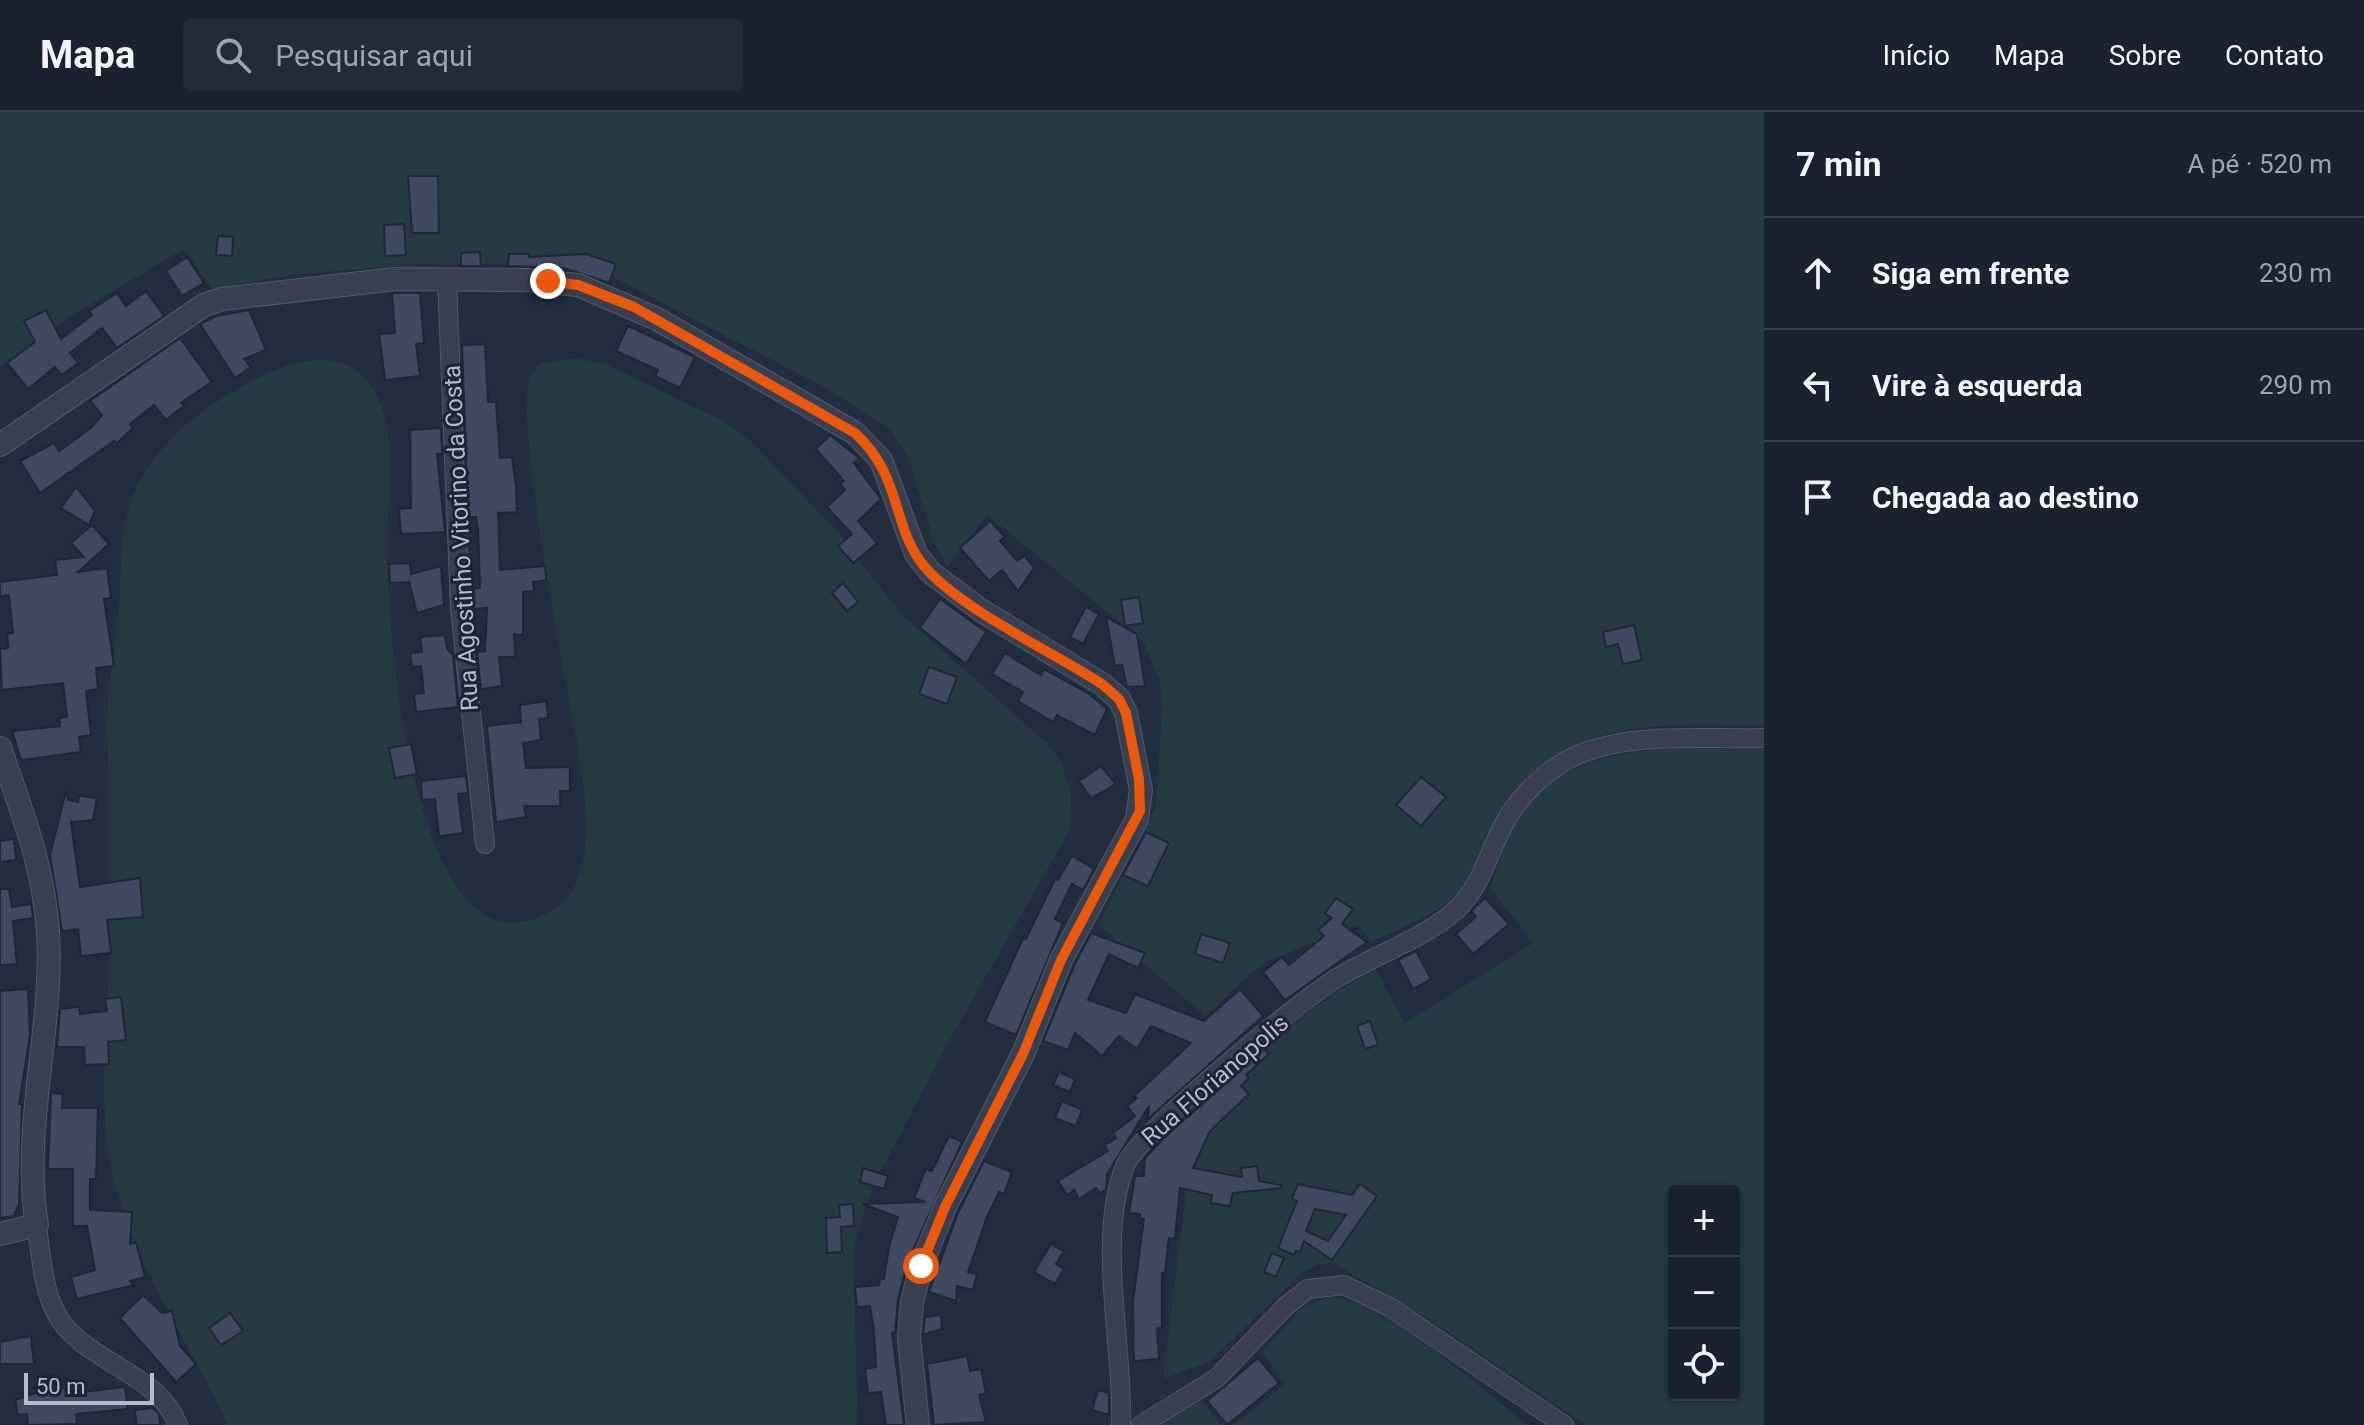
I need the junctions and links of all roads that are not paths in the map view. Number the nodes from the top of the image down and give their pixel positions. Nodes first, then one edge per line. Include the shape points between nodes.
1 (447, 279) junction
2 (0, 445) edge
3 (1764, 738) edge
4 (0, 748) edge
5 (485, 844) dead end
6 (37, 1225) junction
7 (0, 1234) edge
8 (178, 1425) edge
9 (918, 1425) edge
10 (1121, 1425) edge
11 (1141, 1425) edge
12 (1564, 1425) edge

1 - 2 street via 313,286 213,302
1 - 5 street, Rua Agostinho Vitorino da Costa via 460,608
1 - 9 street via 548,281 592,290 657,319 843,424 881,460 916,554 930,572 982,611 1102,684 1126,713 1140,811 1061,960 1023,1054 945,1207 915,1284 909,1338
3 - 10 street, Rua Florianopolis via 1653,741 1572,757 1546,774 1508,816 1482,878 1448,917 1342,975 1268,1031 1148,1136 1129,1158 1120,1187 1114,1247
4 - 6 street via 33,841 48,932 31,1174
6 - 7 street
6 - 8 street via 52,1304 61,1321 86,1347 162,1399
11 - 12 street via 1217,1378 1301,1293 1334,1284 1363,1291 1391,1308

